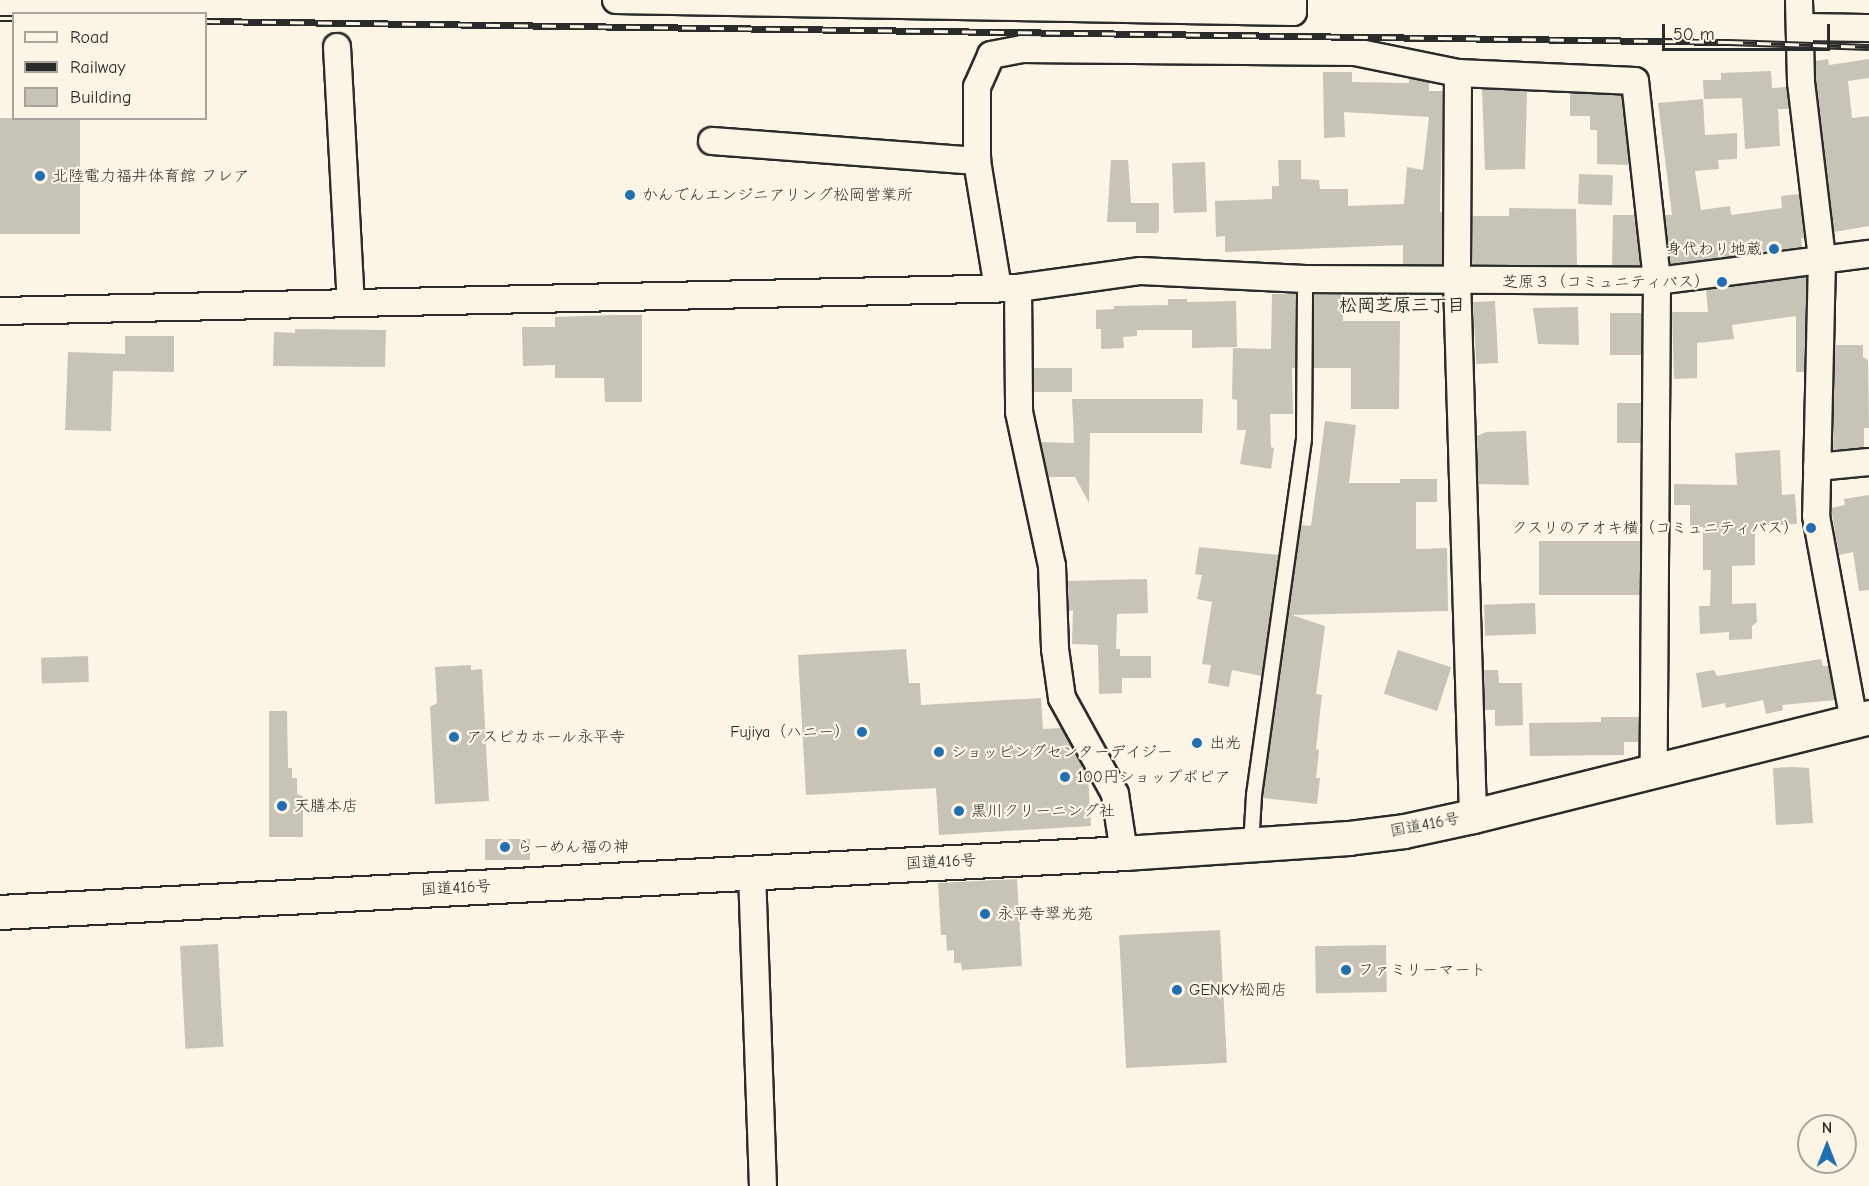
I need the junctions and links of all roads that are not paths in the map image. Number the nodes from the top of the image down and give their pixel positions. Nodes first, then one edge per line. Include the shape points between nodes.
1 (616, 0) edge
2 (1293, 0) edge
3 (1798, 0) edge
4 (743, 2) edge
5 (890, 3) edge
6 (1031, 3) edge
7 (1175, 4) edge
8 (1800, 27) junction
9 (1869, 28) edge
10 (337, 47) dead end
11 (1458, 73) junction
12 (712, 141) dead end
13 (977, 161) junction
14 (1869, 254) edge
15 (1822, 259) junction
16 (1305, 279) junction
17 (1456, 279) junction
18 (1657, 281) junction
19 (1008, 288) junction
20 (351, 302) junction
21 (0, 311) edge
22 (1869, 462) edge
23 (1817, 467) junction
24 (1861, 719) edge
25 (1654, 770) junction
26 (1473, 816) junction
27 (1251, 846) junction
28 (1124, 853) junction
29 (752, 872) junction
30 (0, 912) edge
31 (763, 1186) edge

1 - 4 street
2 - 7 street via 1293,12
3 - 8 street
4 - 5 street
5 - 6 street
6 - 7 street
8 - 9 street
8 - 15 street via 1801,82
10 - 20 street
11 - 13 street via 1354,52 1022,48 991,55 977,87
11 - 17 street
11 - 18 street via 1635,81
12 - 13 street
13 - 19 street
14 - 15 street
15 - 18 street
15 - 23 street
16 - 17 street
16 - 19 street via 1141,271
16 - 27 lane via 1304,439 1254,795
17 - 18 street
17 - 26 street
18 - 25 street
19 - 20 street
19 - 28 street via 1019,412 1052,566 1055,649 1062,698 1115,794
20 - 21 street
22 - 23 street
23 - 24 street via 1816,516
24 - 25 highway, 国道416号
25 - 26 highway, 国道416号
26 - 27 highway, 国道416号 via 1371,836
27 - 28 highway, 国道416号
28 - 29 highway, 国道416号
29 - 30 highway, 国道416号
29 - 31 street

